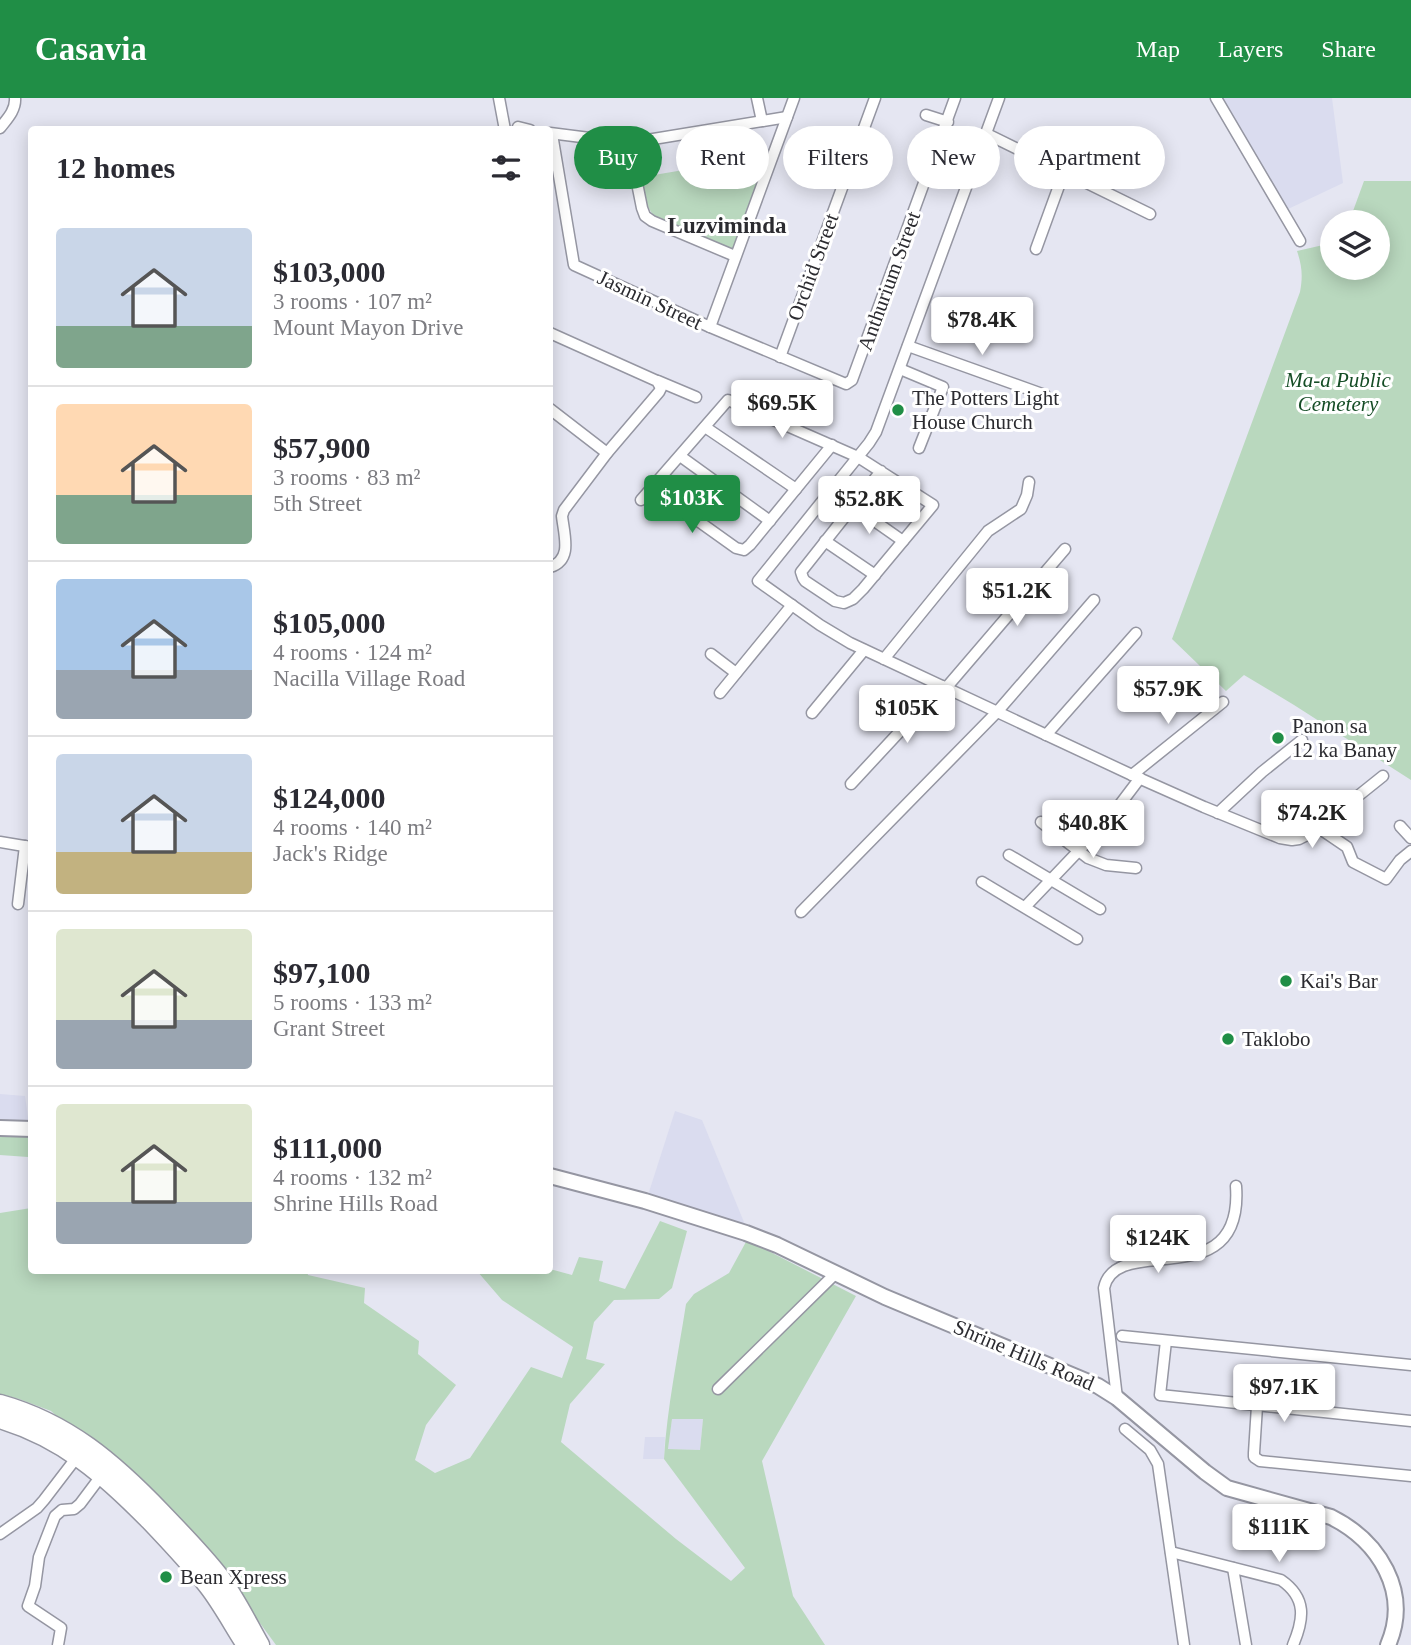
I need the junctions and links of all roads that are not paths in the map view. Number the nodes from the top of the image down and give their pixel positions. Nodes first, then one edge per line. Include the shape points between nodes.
1 (499, 98) edge
2 (757, 98) edge
3 (794, 98) edge
4 (875, 98) edge
5 (955, 98) edge
6 (999, 98) edge
7 (1216, 98) edge
8 (15, 99) edge
9 (926, 115) dead end
10 (787, 117) junction
11 (762, 121) junction
12 (948, 122) junction
13 (504, 126) edge
14 (990, 126) edge
15 (0, 128) edge
16 (553, 134) edge
17 (574, 137) edge
18 (662, 138) edge
19 (553, 145) edge
20 (638, 189) edge
21 (967, 189) edge
22 (1058, 189) edge
23 (1099, 189) edge
24 (1150, 214) dead end
25 (1300, 241) dead end
26 (1035, 249) dead end
27 (735, 256) junction
28 (710, 327) junction
29 (553, 334) edge
30 (908, 346) junction
31 (780, 357) junction
32 (900, 369) junction
33 (657, 381) junction
34 (849, 383) joint
35 (1045, 395) dead end
36 (696, 397) dead end
37 (553, 411) edge
38 (705, 426) junction
39 (832, 445) junction
40 (919, 448) dead end
41 (607, 453) junction
42 (680, 456) junction
43 (858, 457) junction
44 (881, 471) junction
45 (1029, 482) dead end
46 (652, 488) junction
47 (796, 488) junction
48 (641, 500) dead end
49 (853, 506) junction
50 (770, 521) junction
51 (825, 541) junction
52 (903, 541) junction
53 (1065, 549) dead end
54 (553, 566) edge
55 (875, 575) junction
56 (1094, 600) dead end
57 (792, 605) junction
58 (1136, 633) dead end
59 (864, 650) junction
60 (711, 654) dead end
61 (884, 659) junction
62 (736, 673) junction
63 (944, 687) junction
64 (720, 693) dead end
65 (1223, 702) dead end
66 (997, 712) junction
67 (812, 713) dead end
68 (1046, 735) junction
69 (1302, 740) dead end
70 (1383, 776) dead end
71 (1136, 777) junction
72 (851, 784) dead end
73 (1218, 813) junction
74 (1041, 822) dead end
75 (1400, 826) dead end
76 (1319, 828) junction
77 (1411, 838) edge
78 (0, 842) edge
79 (28, 847) edge
80 (1411, 851) edge
81 (1079, 852) junction
82 (1009, 855) dead end
83 (1136, 868) dead end
84 (1051, 880) junction
85 (982, 882) dead end
86 (18, 904) dead end
87 (1025, 908) junction
88 (1100, 909) dead end
89 (801, 912) dead end
90 (1077, 939) dead end
91 (0, 1128) edge
92 (28, 1129) edge
93 (553, 1177) edge
94 (1236, 1186) dead end
95 (836, 1273) junction
96 (1122, 1336) dead end
97 (1166, 1340) junction
98 (1411, 1365) edge
99 (718, 1389) dead end
100 (1117, 1398) junction
101 (0, 1404) edge
102 (1257, 1406) junction
103 (0, 1419) edge
104 (1411, 1421) edge
105 (1125, 1429) dead end
106 (82, 1450) junction
107 (107, 1469) junction
108 (1411, 1476) edge
109 (0, 1534) edge
110 (1171, 1552) junction
111 (1233, 1568) junction
112 (58, 1645) edge
113 (246, 1645) edge
114 (260, 1645) edge
115 (1184, 1645) edge
116 (1246, 1645) edge
117 (1293, 1645) edge
118 (1388, 1645) edge

1 - 13 street
2 - 11 street
3 - 10 street
4 - 31 street, Orchid Street
5 - 12 street, Anthurium Street
6 - 14 street
7 - 25 street
8 - 15 street via 13,111
9 - 12 street
10 - 11 street
10 - 27 street
11 - 18 street
12 - 34 street, Anthurium Street
16 - 17 street
19 - 28 street, Jasmin Street via 574,265
20 - 27 street via 645,216 652,221
21 - 30 street
22 - 26 street
23 - 24 street
27 - 28 street
28 - 31 street, Jasmin Street
29 - 33 street
30 - 32 street
30 - 35 street
31 - 34 street, Jasmin Street
32 - 40 street via 943,387
32 - 43 street via 876,432
33 - 36 street
33 - 41 street via 659,392
37 - 41 street
38 - 39 street via 728,400
38 - 42 street
38 - 47 street
39 - 43 street
39 - 47 street
41 - 54 street via 564,510 565,553
42 - 46 street
42 - 50 street
43 - 44 street
43 - 57 street via 758,581
44 - 49 street
44 - 52 street via 933,505
45 - 61 street via 1021,509 988,531
46 - 48 street
46 - 50 street via 736,548 744,550
47 - 50 street
49 - 51 street
49 - 52 street
51 - 55 street
51 - 55 street via 803,568 805,581 844,603
52 - 55 street
53 - 63 street
56 - 66 street
57 - 59 street
57 - 62 street
58 - 68 street
59 - 61 street
59 - 67 street
60 - 62 street
61 - 63 street
62 - 64 street
63 - 66 street
63 - 72 street
65 - 71 street
66 - 68 street
66 - 89 street
68 - 71 street
69 - 73 street
70 - 76 street
71 - 73 street
71 - 81 street via 1116,811
73 - 76 street via 1286,839 1299,839
74 - 81 street
75 - 77 street
76 - 80 street via 1347,847 1353,862 1386,879
78 - 79 street
79 - 86 street
81 - 83 street via 1096,862
81 - 84 street
82 - 84 street
84 - 87 street
84 - 88 street
85 - 87 street
87 - 90 street
91 - 92 street
93 - 95 street, Shrine Hills Road via 746,1233
94 - 100 street via 1231,1225 1217,1246 1197,1254 1123,1266 1105,1281
95 - 99 street
95 - 100 street, Shrine Hills Road
96 - 97 street
97 - 98 street
97 - 102 street via 1160,1395
100 - 118 street, Shrine Hills Road via 1227,1488 1331,1517 1365,1541 1385,1565 1395,1595 1397,1610
101 - 106 highway via 47,1421
102 - 104 street
102 - 108 street via 1254,1457 1260,1461
103 - 106 highway
105 - 110 street via 1156,1457
106 - 107 highway
106 - 109 street via 37,1508
107 - 112 street via 80,1504 55,1516 39,1557 28,1606 61,1628
107 - 113 highway via 208,1587
107 - 114 highway via 123,1474 180,1531 220,1578
110 - 111 street
110 - 115 street
111 - 116 street
111 - 117 street via 1281,1580 1294,1591 1302,1618

